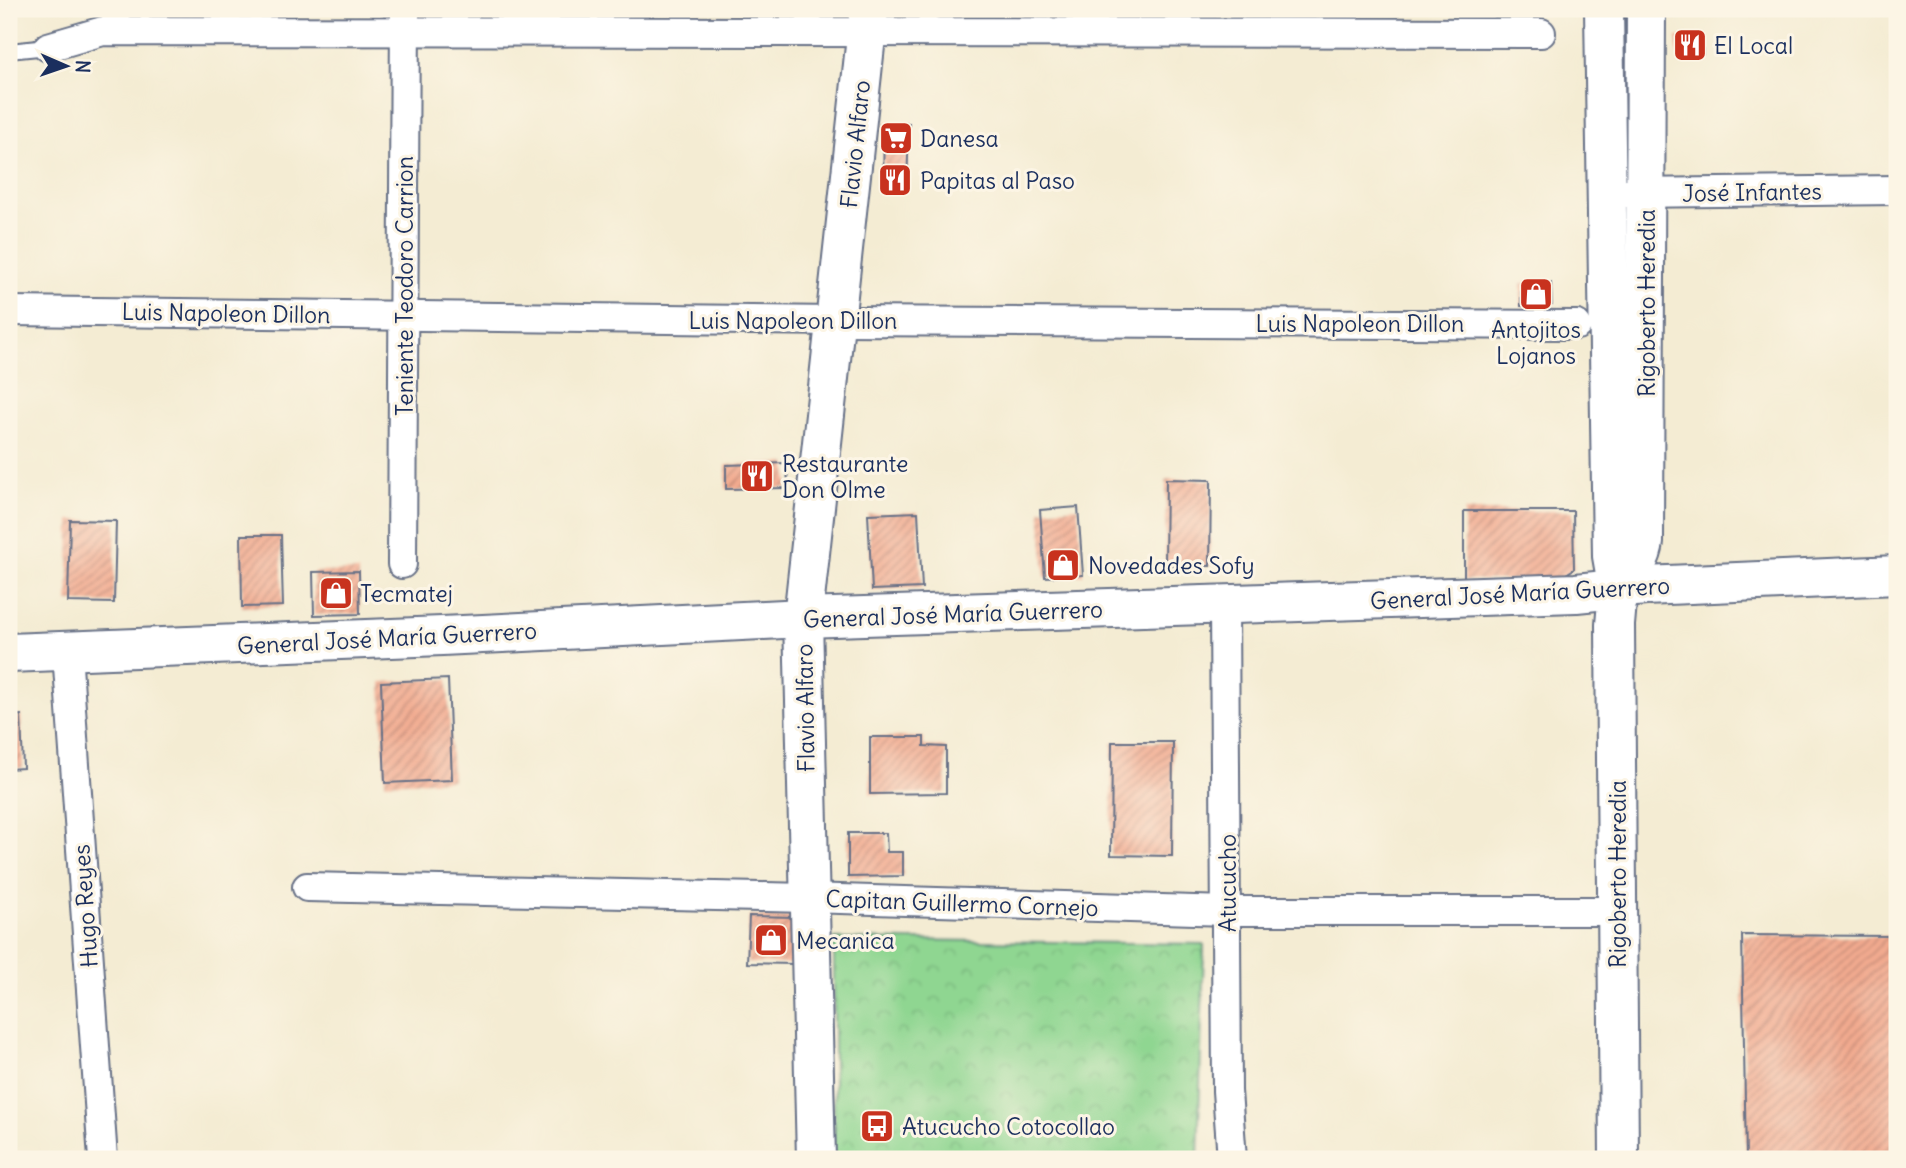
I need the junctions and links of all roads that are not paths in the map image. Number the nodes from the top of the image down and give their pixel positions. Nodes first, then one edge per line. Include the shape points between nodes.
1 (1604, 9) edge
2 (1646, 9) edge
3 (405, 21) edge
4 (867, 21) edge
5 (1541, 33) dead end
6 (48, 47) joint
7 (9, 51) edge
8 (1897, 190) edge
9 (1607, 193) junction
10 (1647, 193) junction
11 (9, 311) edge
12 (405, 316) junction
13 (836, 321) junction
14 (1577, 325) dead end
15 (402, 564) dead end
16 (1897, 575) edge
17 (1618, 590) junction
18 (1224, 606) junction
19 (803, 618) junction
20 (67, 652) junction
21 (9, 653) edge
22 (307, 887) dead end
23 (808, 898) junction
24 (1227, 911) junction
25 (1618, 911) junction
26 (103, 1159) edge
27 (816, 1159) edge
28 (1232, 1159) edge
29 (1619, 1159) edge

1 - 9 street, Rigoberto Heredia
2 - 10 street, Rigoberto Heredia
3 - 4 street
3 - 6 street via 103,31
3 - 12 street, Teniente Teodoro Carrion
4 - 5 street
4 - 13 street, Flavio Alfaro
6 - 7 lane
8 - 10 street, José Infantes
9 - 10 street, José Infantes
9 - 17 street, Rigoberto Heredia via 1612,556
10 - 17 street, Rigoberto Heredia via 1644,542 1643,552
11 - 12 street, Luis Napoleon Dillon
12 - 13 street, Luis Napoleon Dillon
12 - 15 street, Teniente Teodoro Carrion
13 - 14 street, Luis Napoleon Dillon
13 - 19 street, Flavio Alfaro
16 - 17 street, General José María Guerrero
17 - 18 street, General José María Guerrero
17 - 25 street, Rigoberto Heredia
18 - 19 street, General José María Guerrero
18 - 24 street, Atucucho
19 - 20 street, General José María Guerrero
19 - 23 street, Flavio Alfaro
20 - 21 street, General José María Guerrero
20 - 26 street, Hugo Reyes
22 - 23 street, Capitan Guillermo Cornejo
23 - 24 street, Capitan Guillermo Cornejo
23 - 27 street, Flavio Alfaro
24 - 25 street, Capitan Guillermo Cornejo
24 - 28 street, Atucucho via 1227,1091
25 - 29 street, Rigoberto Heredia

